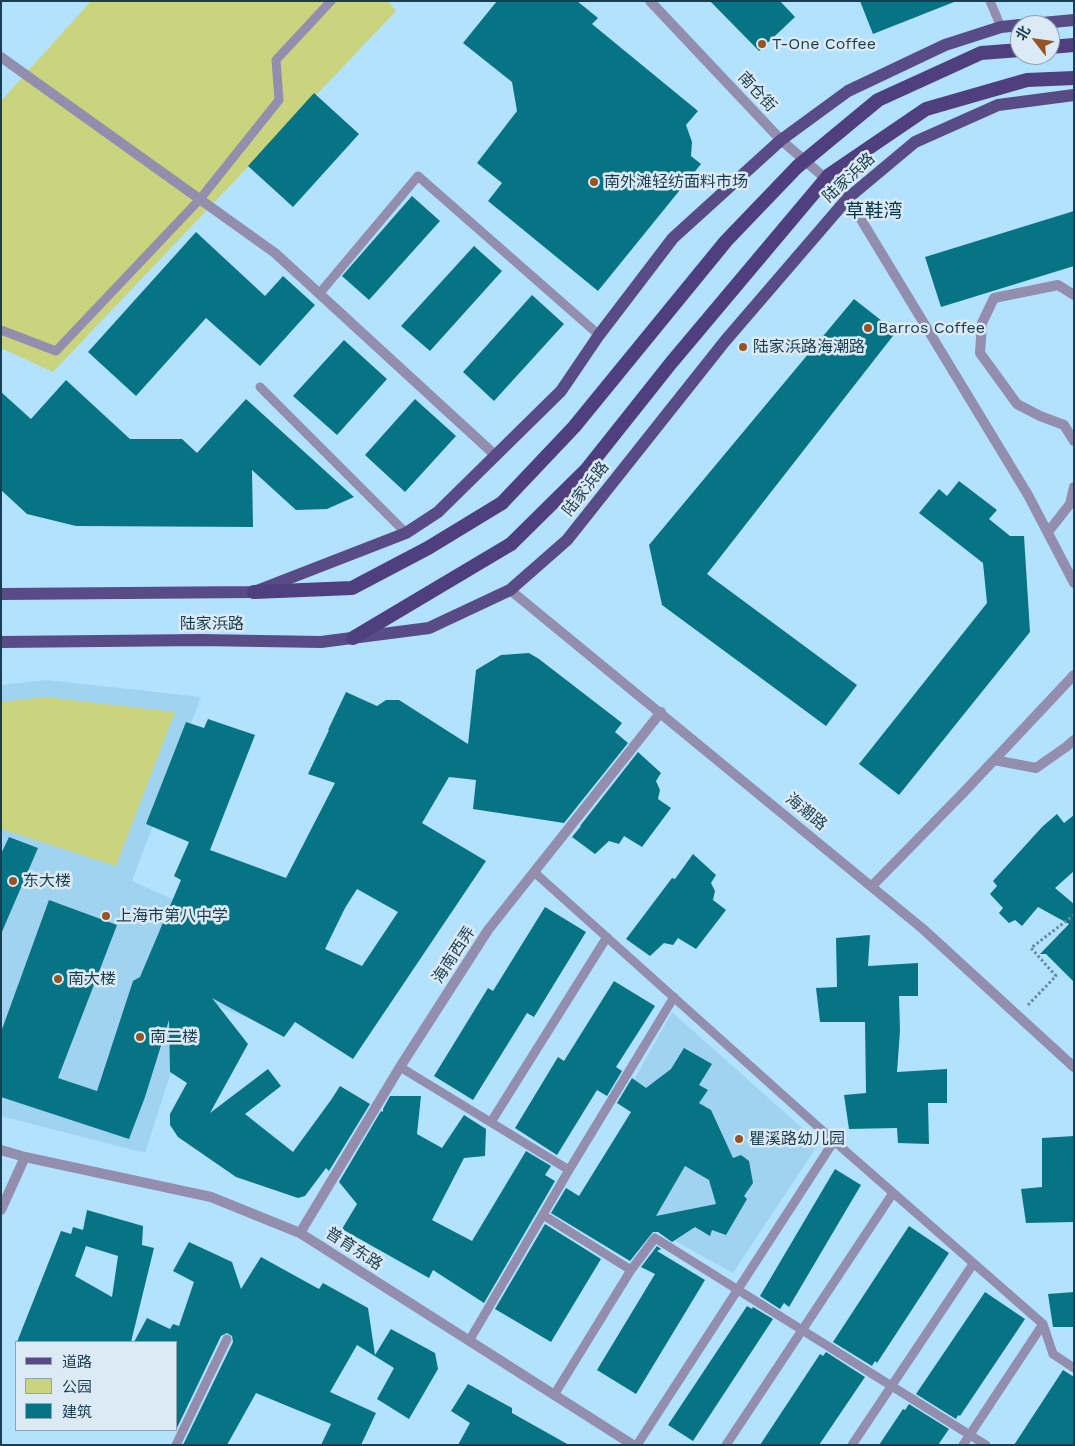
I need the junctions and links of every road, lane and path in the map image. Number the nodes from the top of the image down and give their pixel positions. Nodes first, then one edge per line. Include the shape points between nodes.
1 (331, 1) edge
2 (650, 1) edge
3 (990, 1) edge
4 (1074, 20) edge
5 (1060, 21) edge
6 (1010, 26) edge
7 (1002, 27) junction
8 (1074, 45) edge
9 (1060, 46) edge
10 (1010, 51) edge
11 (1, 57) edge
12 (1074, 78) edge
13 (1074, 95) edge
14 (781, 140) junction
15 (848, 198) junction
16 (200, 200) junction
17 (319, 294) junction
18 (1074, 295) edge
19 (1, 330) edge
20 (599, 335) junction
21 (260, 387) dead end
22 (1074, 440) edge
23 (495, 455) junction
24 (1074, 487) edge
25 (1048, 532) junction
26 (406, 533) junction
27 (1074, 583) edge
28 (510, 590) junction
29 (254, 592) junction
30 (1, 594) edge
31 (353, 638) junction
32 (1, 642) edge
33 (1074, 675) edge
34 (661, 712) junction
35 (1074, 740) edge
36 (994, 760) junction
37 (534, 872) junction
38 (872, 886) junction
39 (1074, 915) edge
40 (607, 937) junction
41 (674, 997) junction
42 (1018, 1016) junction
43 (1074, 1066) edge
44 (400, 1067) junction
45 (491, 1122) junction
46 (834, 1141) junction
47 (1, 1150) edge
48 (25, 1157) junction
49 (570, 1170) junction
50 (893, 1193) junction
51 (1, 1210) edge
52 (543, 1215) junction
53 (300, 1233) junction
54 (973, 1264) junction
55 (631, 1270) junction
56 (738, 1290) junction
57 (1043, 1324) junction
58 (802, 1330) junction
59 (227, 1339) dead end
60 (469, 1341) junction
61 (1074, 1368) edge
62 (892, 1386) junction
63 (554, 1395) junction
64 (970, 1435) junction
65 (176, 1445) edge
66 (633, 1445) edge
67 (637, 1445) edge
68 (726, 1445) edge
69 (852, 1445) edge
70 (963, 1445) edge
71 (986, 1445) edge

1 - 16 lane via 276,60 279,100
2 - 14 street, 南仓街
3 - 7 lane
4 - 5 main road, 陆家浜路
6 - 7 main road, 陆家浜路
7 - 14 main road, 陆家浜路 via 945,45 848,91
8 - 9 highway
10 - 29 highway, bridge via 981,53 878,100 797,167 726,241 574,427 502,503 428,548 352,588
11 - 16 street
12 - 31 highway, bridge via 1027,80 926,109 829,175 586,470 511,544
13 - 15 main road, 陆家浜路 via 998,105 914,142
14 - 15 street, 南仓街
14 - 20 main road, 陆家浜路 via 673,238
15 - 25 street, 南仓街
15 - 28 main road, 陆家浜路 via 725,340 567,540
16 - 17 street via 275,254
16 - 19 lane via 56,351
17 - 20 lane via 418,176
17 - 23 street
18 - 22 street via 1058,285 994,298 982,323 980,353 1017,404 1064,425
20 - 23 main road, 陆家浜路 via 561,391
21 - 26 lane
23 - 26 main road, 陆家浜路 via 438,512
24 - 25 street via 1070,504
25 - 27 street, 南仓街
26 - 29 main road, 陆家浜路
28 - 31 main road, 陆家浜路 via 428,628
28 - 34 street, 海潮路
29 - 30 main road, 陆家浜路
31 - 32 main road, 陆家浜路 via 321,642
33 - 36 street
34 - 37 street, 海南西弄
34 - 38 street, 海潮路
35 - 36 street via 1036,768
36 - 38 street
37 - 40 lane
37 - 44 street, 海南西弄 via 488,930
38 - 42 street, 海潮路
39 - 42 path via 1031,948 1056,976
40 - 41 lane
40 - 45 lane
41 - 46 lane
41 - 49 lane
42 - 43 street, 海潮路
44 - 45 lane
44 - 53 street, 海南西弄
45 - 49 lane
46 - 50 lane
46 - 56 lane
47 - 48 street, 普育东路
48 - 51 street
48 - 53 street, 普育东路 via 211,1197
49 - 52 lane
50 - 54 lane
50 - 58 lane
52 - 55 lane
52 - 60 lane
53 - 60 street, 普育东路
54 - 57 lane
54 - 62 lane
55 - 56 lane via 655,1238
55 - 63 lane
56 - 58 lane
56 - 67 lane
57 - 61 lane via 1053,1354
57 - 64 lane
58 - 62 lane
58 - 68 lane
59 - 65 lane
60 - 63 street, 普育东路
62 - 64 lane
62 - 69 lane
63 - 66 street, 普育东路
64 - 70 lane
64 - 71 lane

